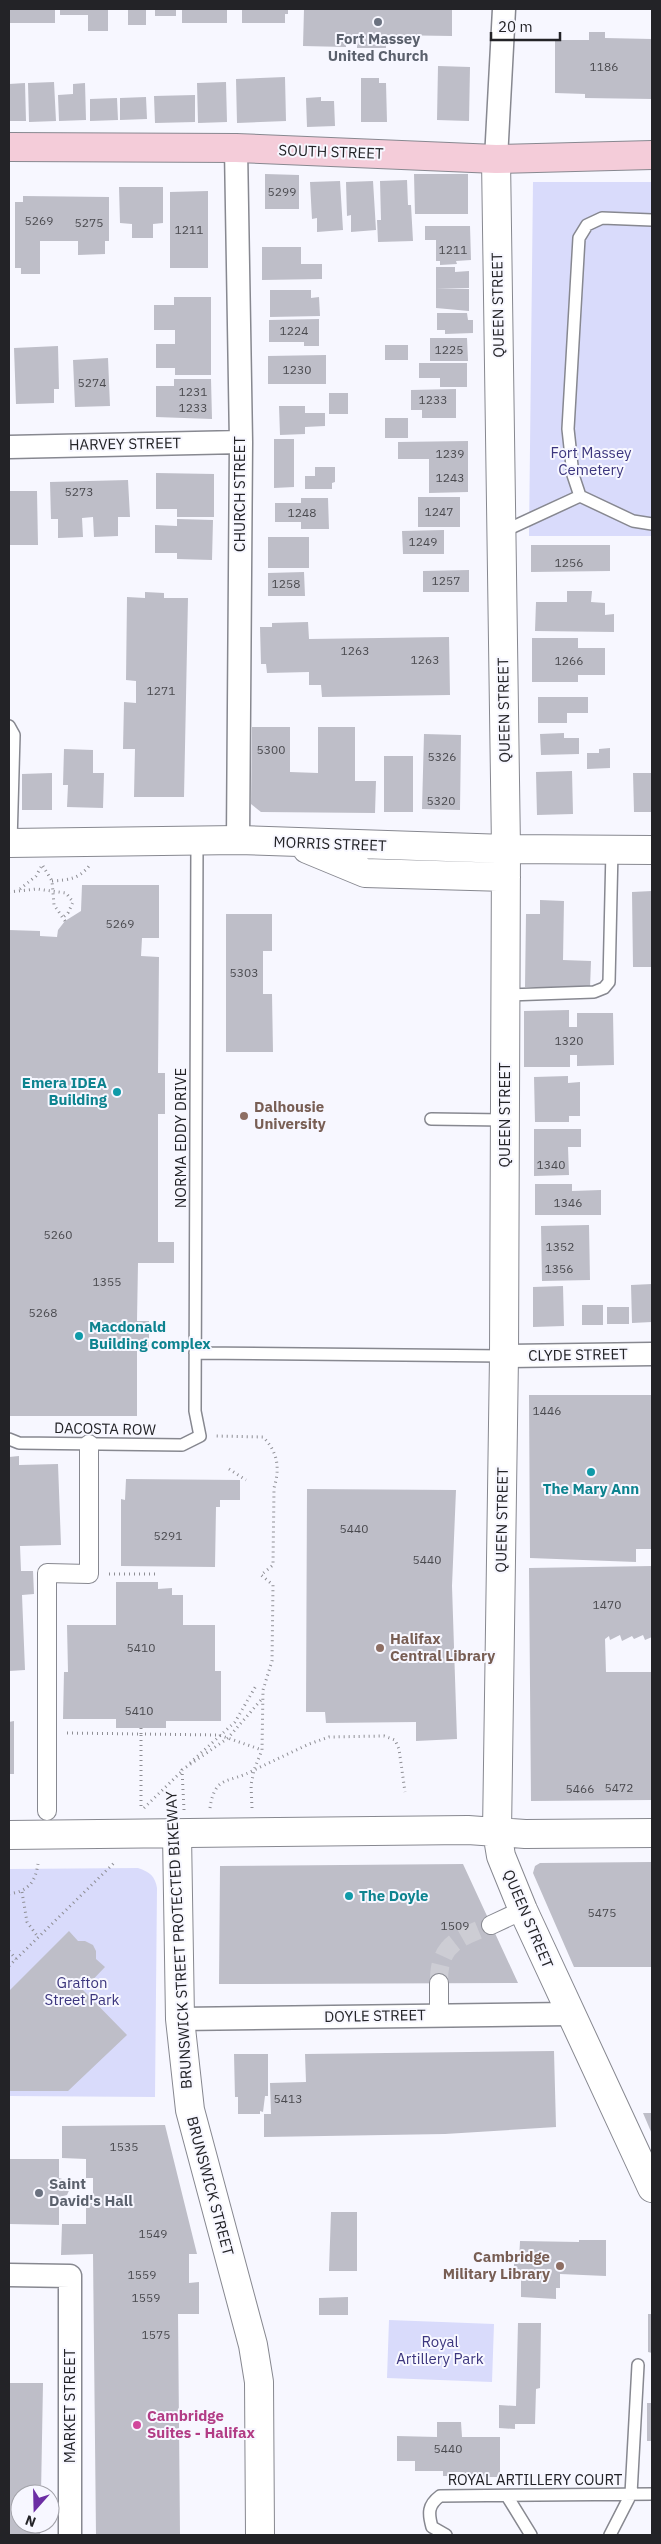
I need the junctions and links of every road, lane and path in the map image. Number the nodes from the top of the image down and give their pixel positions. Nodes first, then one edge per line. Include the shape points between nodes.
1 (504, 9) edge
2 (9, 147) edge
3 (236, 148) junction
4 (652, 155) edge
5 (496, 159) junction
6 (652, 220) edge
7 (241, 442) junction
8 (9, 447) edge
9 (580, 496) junction
10 (652, 524) edge
11 (502, 532) junction
12 (9, 726) edge
13 (238, 840) junction
14 (197, 841) junction
15 (10, 843) edge
16 (292, 843) junction
17 (506, 849) junction
18 (612, 850) junction
19 (652, 850) edge
20 (91, 863) dead end
21 (506, 877) junction
22 (52, 881) junction
23 (19, 890) junction
24 (52, 890) junction
25 (9, 892) edge
26 (505, 995) junction
27 (431, 1119) dead end
28 (505, 1120) junction
29 (195, 1353) junction
30 (652, 1354) edge
31 (504, 1356) junction
32 (204, 1436) junction
33 (9, 1439) edge
34 (89, 1444) junction
35 (229, 1469) dead end
36 (246, 1480) dead end
37 (89, 1574) junction
38 (158, 1574) dead end
39 (257, 1684) dead end
40 (262, 1700) junction
41 (141, 1728) dead end
42 (69, 1733) dead end
43 (141, 1734) junction
44 (219, 1735) junction
45 (228, 1738) junction
46 (262, 1750) junction
47 (182, 1770) junction
48 (254, 1770) junction
49 (405, 1792) dead end
50 (252, 1808) dead end
51 (47, 1811) dead end
52 (497, 1832) junction
53 (652, 1833) edge
54 (191, 1834) junction
55 (9, 1835) edge
56 (114, 1863) dead end
57 (38, 1864) dead end
58 (22, 1892) junction
59 (9, 1894) edge
60 (524, 1910) junction
61 (491, 1925) tunnel mouth
62 (38, 1937) junction
63 (9, 1952) edge
64 (16, 1959) junction
65 (9, 1966) edge
66 (439, 1983) tunnel mouth
67 (570, 2014) junction
68 (439, 2015) junction
69 (180, 2019) junction
70 (652, 2188) edge
71 (9, 2276) edge
72 (638, 2365) dead end
73 (630, 2494) junction
74 (652, 2494) edge
75 (507, 2496) junction
76 (70, 2535) edge
77 (260, 2535) edge
78 (446, 2535) edge
79 (531, 2535) edge
80 (610, 2535) edge

1 - 5 street, QUEEN STREET
2 - 3 main road, SOUTH STREET
3 - 5 main road, SOUTH STREET
3 - 7 street, CHURCH STREET
4 - 5 main road, SOUTH STREET
5 - 11 street, QUEEN STREET
6 - 9 lane via 602,218 587,225 578,238 568,429
7 - 8 street, HARVEY STREET
7 - 13 street, CHURCH STREET
9 - 10 lane via 633,521
9 - 11 lane
11 - 17 street, QUEEN STREET
12 - 15 lane via 14,735
13 - 14 street, MORRIS STREET
13 - 16 street, MORRIS STREET
14 - 15 street, MORRIS STREET
14 - 29 lane, NORMA EDDY DRIVE
16 - 17 street, MORRIS STREET
16 - 21 street via 365,873
17 - 18 street, MORRIS STREET
17 - 21 street, QUEEN STREET
18 - 19 street, MORRIS STREET
18 - 26 lane via 608,982 604,988 594,992
20 - 22 path via 78,877
21 - 26 street, QUEEN STREET
22 - 23 path via 42,864 36,876
22 - 24 path
23 - 24 path
23 - 25 path
24 - 24 path via 54,905 63,920 72,902 66,893
26 - 28 street, QUEEN STREET
27 - 28 lane
28 - 31 street, QUEEN STREET
29 - 31 lane
29 - 32 lane, NORMA EDDY DRIVE via 195,1411
30 - 31 street, CLYDE STREET
31 - 52 street, QUEEN STREET
32 - 34 lane, DACOSTA ROW via 182,1445
32 - 40 path via 264,1437 276,1455 273,1565 260,1576 273,1585 272,1661
33 - 34 lane, DACOSTA ROW via 20,1443
34 - 37 street
35 - 36 path
37 - 38 path
37 - 51 street via 46,1573
39 - 44 path via 235,1722
40 - 45 path, BRUNSWICK STREET PROTECTED BIKEWAY
40 - 46 path
41 - 43 path
42 - 43 path
43 - 44 path
43 - 47 path via 141,1810
44 - 45 path
44 - 47 path
45 - 46 path
45 - 47 path, BRUNSWICK STREET PROTECTED BIKEWAY
46 - 48 path
47 - 54 path, BRUNSWICK STREET PROTECTED BIKEWAY
48 - 49 path via 329,1738 384,1736 395,1740 399,1749
48 - 50 path
48 - 54 path via 217,1785
52 - 53 street
52 - 54 street
52 - 60 street, QUEEN STREET via 501,1856
54 - 55 street
54 - 69 street, BRUNSWICK STREET
56 - 62 path
57 - 58 path via 32,1882
58 - 59 path
58 - 62 path via 27,1922
60 - 61 street
60 - 67 street, QUEEN STREET
62 - 64 path
63 - 64 path
64 - 65 path
66 - 68 street
67 - 68 street, DOYLE STREET
67 - 70 street, QUEEN STREET
68 - 69 street, DOYLE STREET
69 - 77 street, BRUNSWICK STREET via 190,2110 254,2346 259,2382
71 - 76 street, MARKET STREET via 70,2276
72 - 73 lane
73 - 74 lane, ROYAL ARTILLERY COURT
73 - 75 lane, ROYAL ARTILLERY COURT
73 - 80 lane
75 - 78 lane, ROYAL ARTILLERY COURT via 440,2496 433,2501 428,2514 432,2527
75 - 79 lane

